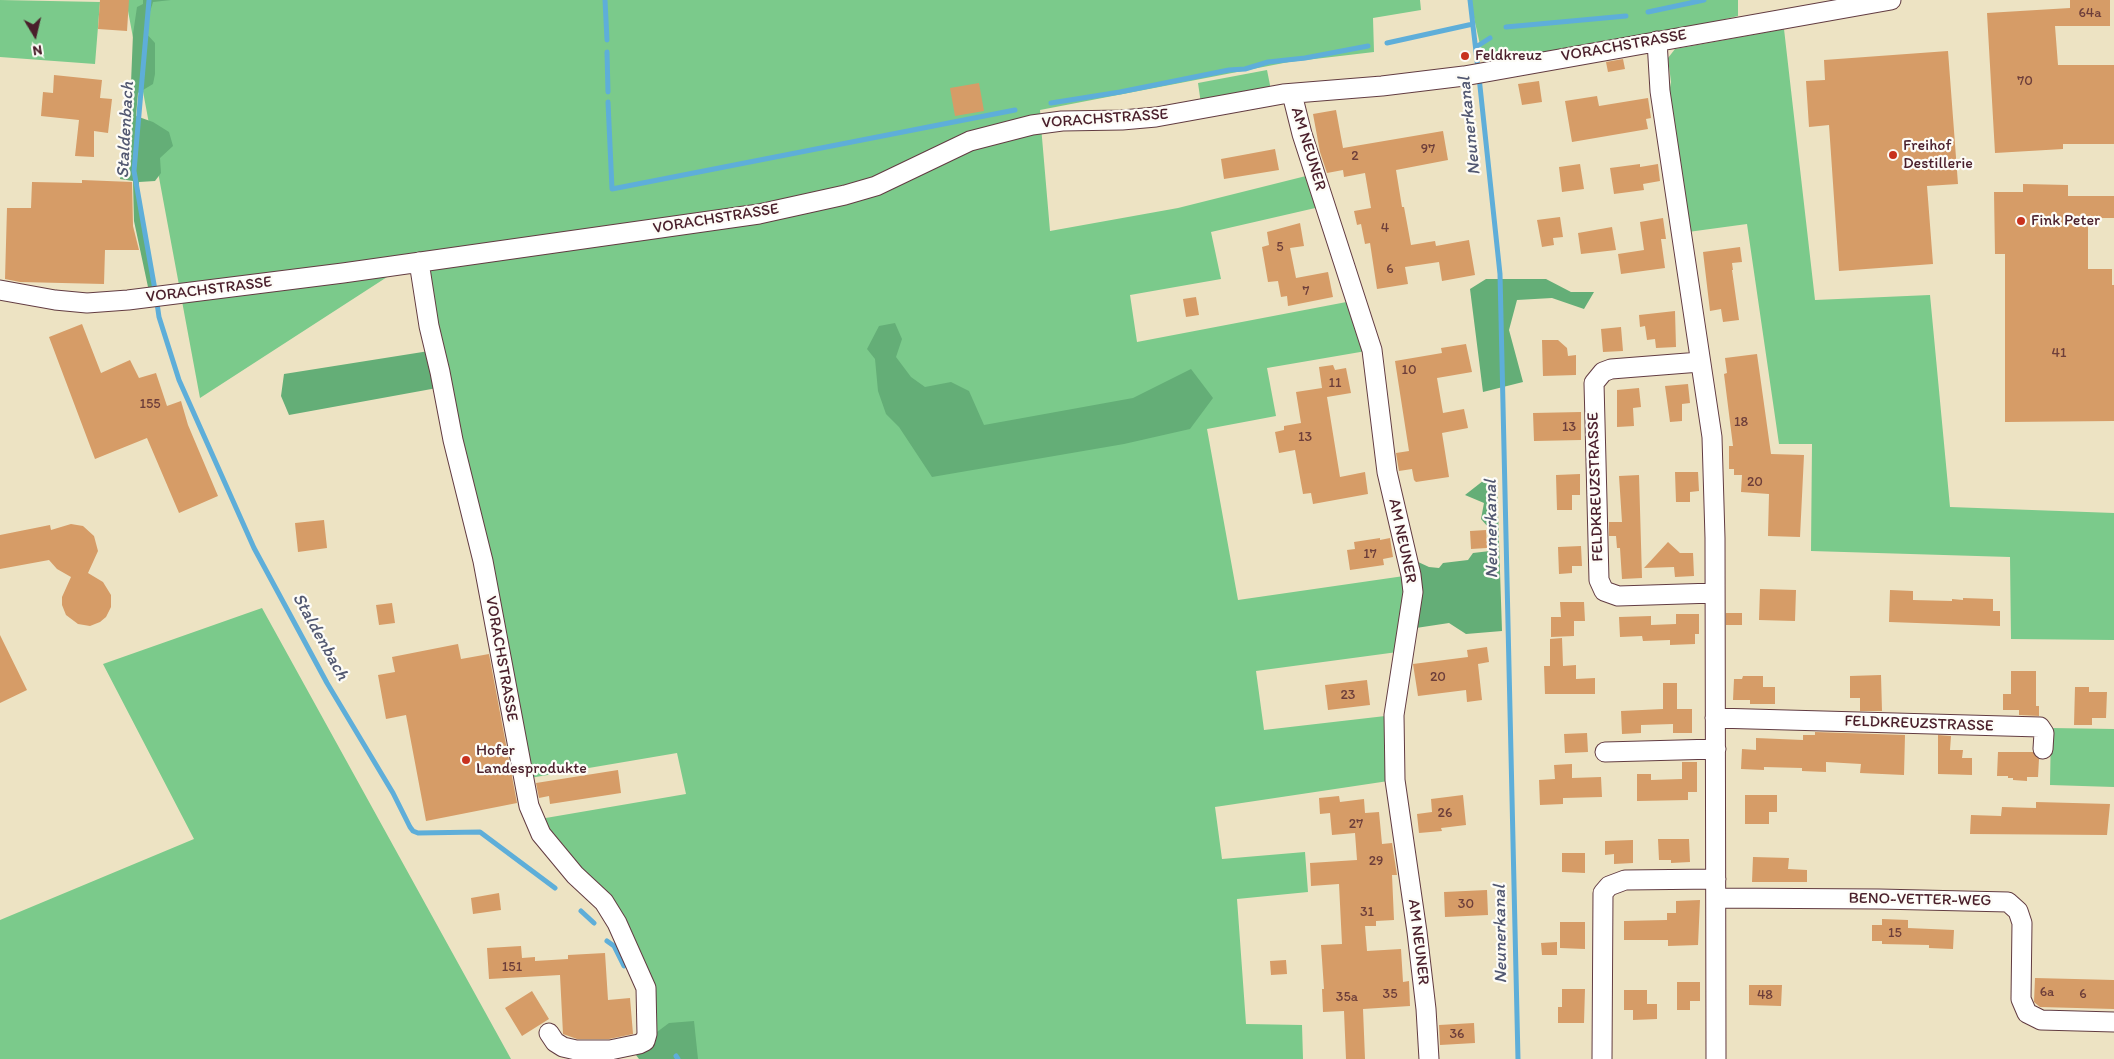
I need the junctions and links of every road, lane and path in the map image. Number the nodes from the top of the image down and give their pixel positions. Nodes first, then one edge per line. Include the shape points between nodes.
1 (1891, 0) edge
2 (1657, 41) junction
3 (1292, 94) junction
4 (418, 262) junction
5 (0, 290) edge
6 (1700, 362) junction
7 (1715, 592) junction
8 (1716, 718) junction
9 (1716, 749) junction
10 (2043, 749) dead end
11 (1605, 752) dead end
12 (1716, 879) junction
13 (1716, 898) junction
14 (2114, 1022) edge
15 (549, 1033) dead end
16 (1429, 1059) edge
17 (1602, 1059) edge
18 (1716, 1059) edge

1 - 2 street, VORACHSTRASSE
2 - 3 street, VORACHSTRASSE via 1464,76
2 - 6 street via 1660,91
3 - 4 street, VORACHSTRASSE via 1156,117 1032,125 970,141 876,186 807,204 759,214
3 - 16 street, AM NEUNER via 1372,350 1387,472 1411,575 1413,592 1394,715 1395,780 1417,932
4 - 5 street, VORACHSTRASSE via 128,300 55,300
4 - 15 street, VORACHSTRASSE via 453,440 483,561 529,806 541,834 617,923 646,988 647,1034 639,1044 610,1050 576,1050 555,1042
6 - 7 street via 1712,437
6 - 7 street, FELDKREUZSTRASSE via 1611,369 1598,376 1594,383 1599,580 1604,591 1618,596
7 - 8 street
8 - 9 street
8 - 10 street, FELDKREUZSTRASSE via 2040,727 2044,733
9 - 11 street
9 - 12 street
12 - 13 street
12 - 17 street via 1625,880 1609,886 1603,893
13 - 14 street, BENO-VETTER-WEG via 2008,902 2018,911 2022,923 2021,999 2027,1013 2041,1020
13 - 18 street

